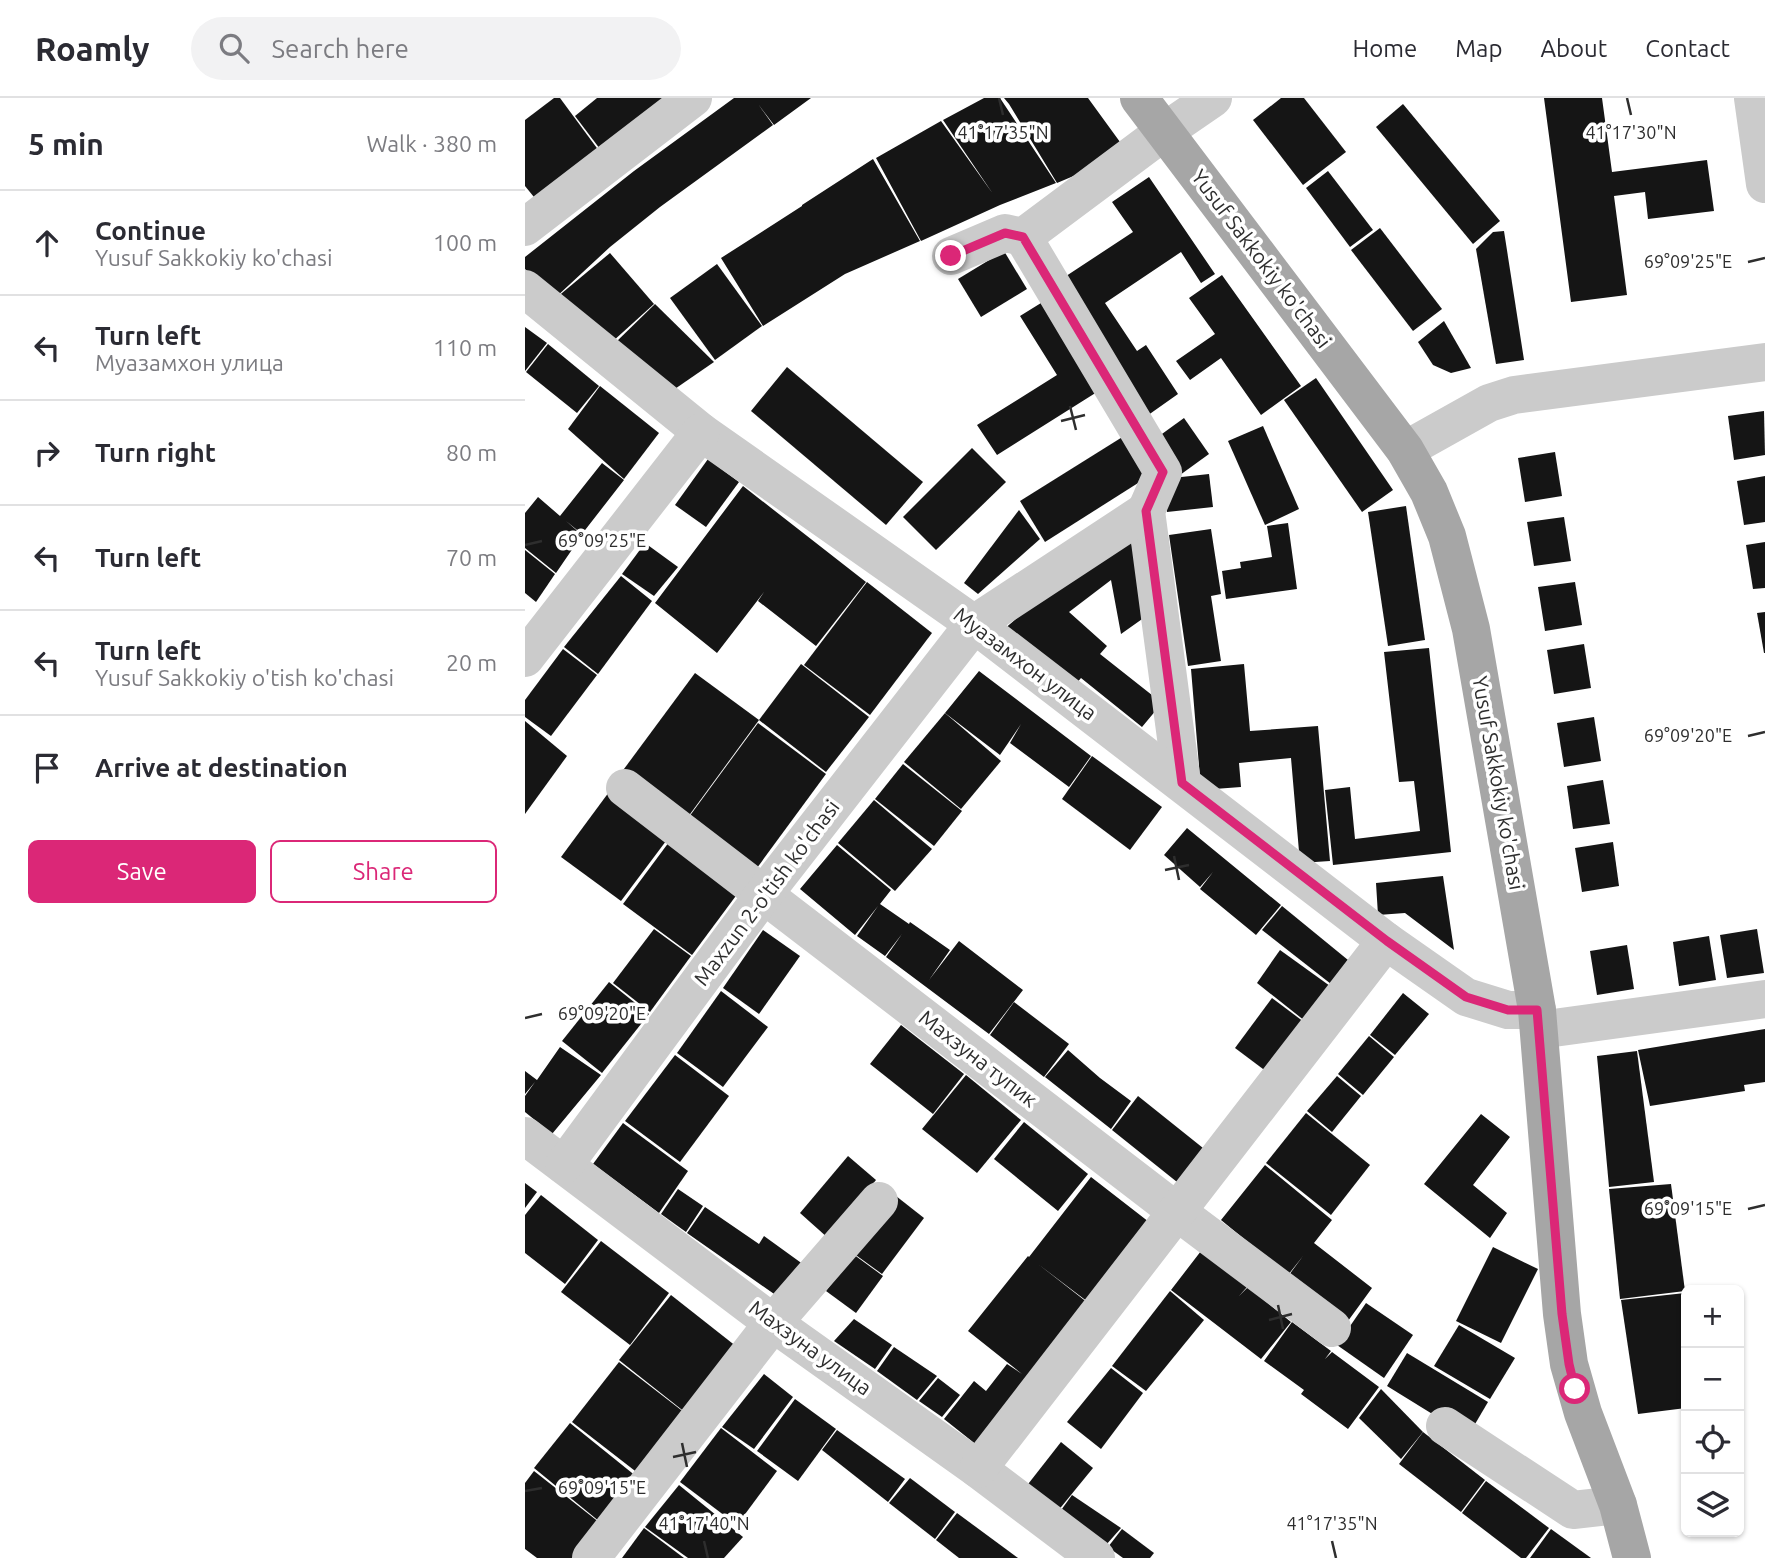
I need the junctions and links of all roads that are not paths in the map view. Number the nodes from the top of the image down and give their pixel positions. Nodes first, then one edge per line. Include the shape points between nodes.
1 (693, 98) edge
2 (1139, 98) edge
3 (1213, 98) edge
4 (1753, 98) edge
5 (1165, 131) junction
6 (1765, 184) edge
7 (525, 227) edge
8 (1023, 237) junction
9 (951, 256) dead end
10 (525, 289) edge
11 (1765, 362) edge
12 (701, 432) junction
13 (1405, 450) junction
14 (1146, 511) junction
15 (974, 624) junction
16 (525, 658) edge
17 (1182, 783) junction
18 (625, 788) dead end
19 (764, 894) junction
20 (1387, 941) junction
21 (1765, 999) edge
22 (1538, 1020) junction
23 (525, 1136) edge
24 (564, 1165) junction
25 (879, 1201) dead end
26 (1176, 1211) junction
27 (773, 1323) junction
28 (1332, 1328) dead end
29 (1445, 1426) dead end
30 (978, 1469) junction
31 (1618, 1505) junction
32 (591, 1558) edge
33 (1096, 1558) edge
34 (1632, 1558) edge

1 - 7 street
2 - 5 main road, Yusuf Sakkokiy ko'chasi
3 - 5 street
4 - 6 street
5 - 8 street
5 - 13 main road, Yusuf Sakkokiy ko'chasi
8 - 9 street via 1005,233
8 - 14 street via 1163,472
10 - 12 street, Муазамхон улица
11 - 13 street via 1514,395 1489,403
12 - 15 street, Муазамхон улица
12 - 16 street
13 - 22 main road, Yusuf Sakkokiy ko'chasi via 1447,536 1463,594
14 - 15 street, Maxzun 2-o'tish ko'chasi
14 - 17 street
15 - 17 street, Муазамхон улица
15 - 19 street, Maxzun 2-o'tish ko'chasi
17 - 20 street, Муазамхон улица
18 - 19 street, Махзуна тупик
19 - 24 street, Maxzun 2-o'tish ko'chasi
19 - 26 street, Махзуна тупик
20 - 22 street, Муазамхон улица via 1466,997
20 - 26 street
21 - 22 street, Муазамхон улица
22 - 31 main road, Yusuf Sakkokiy ko'chasi via 1569,1364
23 - 24 street, Махзуна улица
24 - 27 street, Махзуна улица
25 - 27 street
26 - 28 street, Махзуна тупик
26 - 30 street
27 - 30 street, Махзуна улица
27 - 32 street
29 - 31 street via 1573,1510
30 - 33 street, Махзуна улица
31 - 34 main road, Yusuf Sakkokiy ko'chasi

